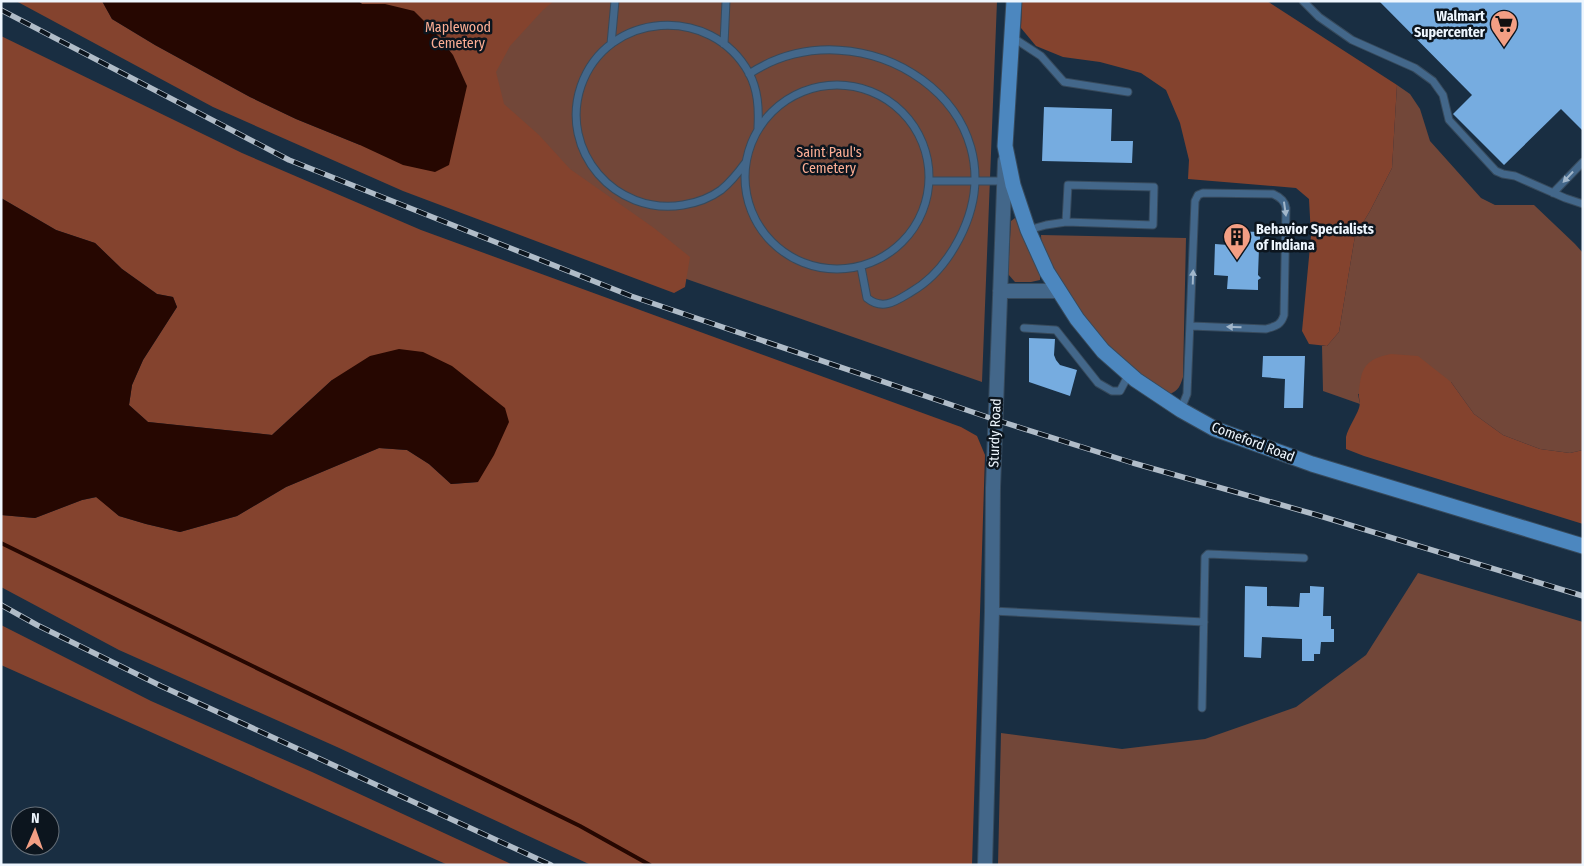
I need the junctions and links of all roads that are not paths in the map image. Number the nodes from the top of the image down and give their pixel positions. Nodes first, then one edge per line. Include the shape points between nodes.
1 (615, 1) edge
2 (726, 1) edge
3 (1014, 1) edge
4 (1303, 1) edge
5 (1012, 36) junction
6 (611, 44) junction
7 (724, 44) junction
8 (800, 46) dead end
9 (923, 71) dead end
10 (750, 74) junction
11 (1128, 92) dead end
12 (758, 128) junction
13 (1005, 146) junction
14 (746, 162) junction
15 (1583, 162) edge
16 (930, 181) junction
17 (974, 181) junction
18 (1004, 181) junction
19 (1553, 193) junction
20 (1582, 203) edge
21 (1066, 222) junction
22 (1028, 230) junction
23 (861, 267) junction
24 (1000, 291) junction
25 (1058, 291) junction
26 (1191, 326) junction
27 (1024, 328) dead end
28 (1129, 374) junction
29 (1181, 410) junction
30 (1583, 546) edge
31 (1304, 558) dead end
32 (992, 611) junction
33 (1204, 622) junction
34 (1202, 708) dead end
35 (985, 865) edge

1 - 6 lane
2 - 7 lane
3 - 5 street, Sturdy Road
4 - 19 lane via 1319,17 1352,40 1415,68 1433,81 1443,95 1449,120 1496,171 1516,176
5 - 11 lane via 1042,56 1064,82
5 - 13 street, Sturdy Road
6 - 7 lane via 632,32 663,24 690,27
6 - 14 lane via 596,58 588,72 576,117 581,145 605,182 639,202 673,207 691,204 720,191
7 - 10 lane
8 - 10 lane via 763,63
9 - 17 lane via 948,96 961,118 970,142
10 - 12 lane via 759,108
12 - 14 lane
12 - 16 lane via 775,109 801,92 832,85 860,88 887,99 912,123 927,154
13 - 18 street, Sturdy Road
13 - 22 street, Comeford Road
14 - 23 lane via 750,207 755,220 774,245 809,265 835,270
15 -> 19 lane
16 - 17 lane
16 - 23 lane via 924,211 905,241 890,254
17 - 18 lane
17 - 23 lane via 972,206 953,251 937,272 915,290 896,301 882,305 873,303 867,298
18 - 24 street, Sturdy Road
19 - 20 lane
21 - 21 lane via 1153,225 1154,187 1068,185
21 - 22 lane
22 - 25 street, Comeford Road
24 - 25 street
24 - 32 street, Sturdy Road
25 - 28 street, Comeford Road via 1103,351
26 -> 26 lane via 1195,200 1198,195 1278,196 1286,208 1282,322 1266,328
26 - 29 lane via 1188,394
27 - 28 lane via 1056,330 1098,383 1112,391 1120,391
28 - 29 street, Comeford Road
29 - 30 street, Comeford Road via 1215,429 1312,464
31 - 33 lane via 1208,554 1205,556
32 - 33 lane
32 - 35 street, Sturdy Road
33 - 34 lane

